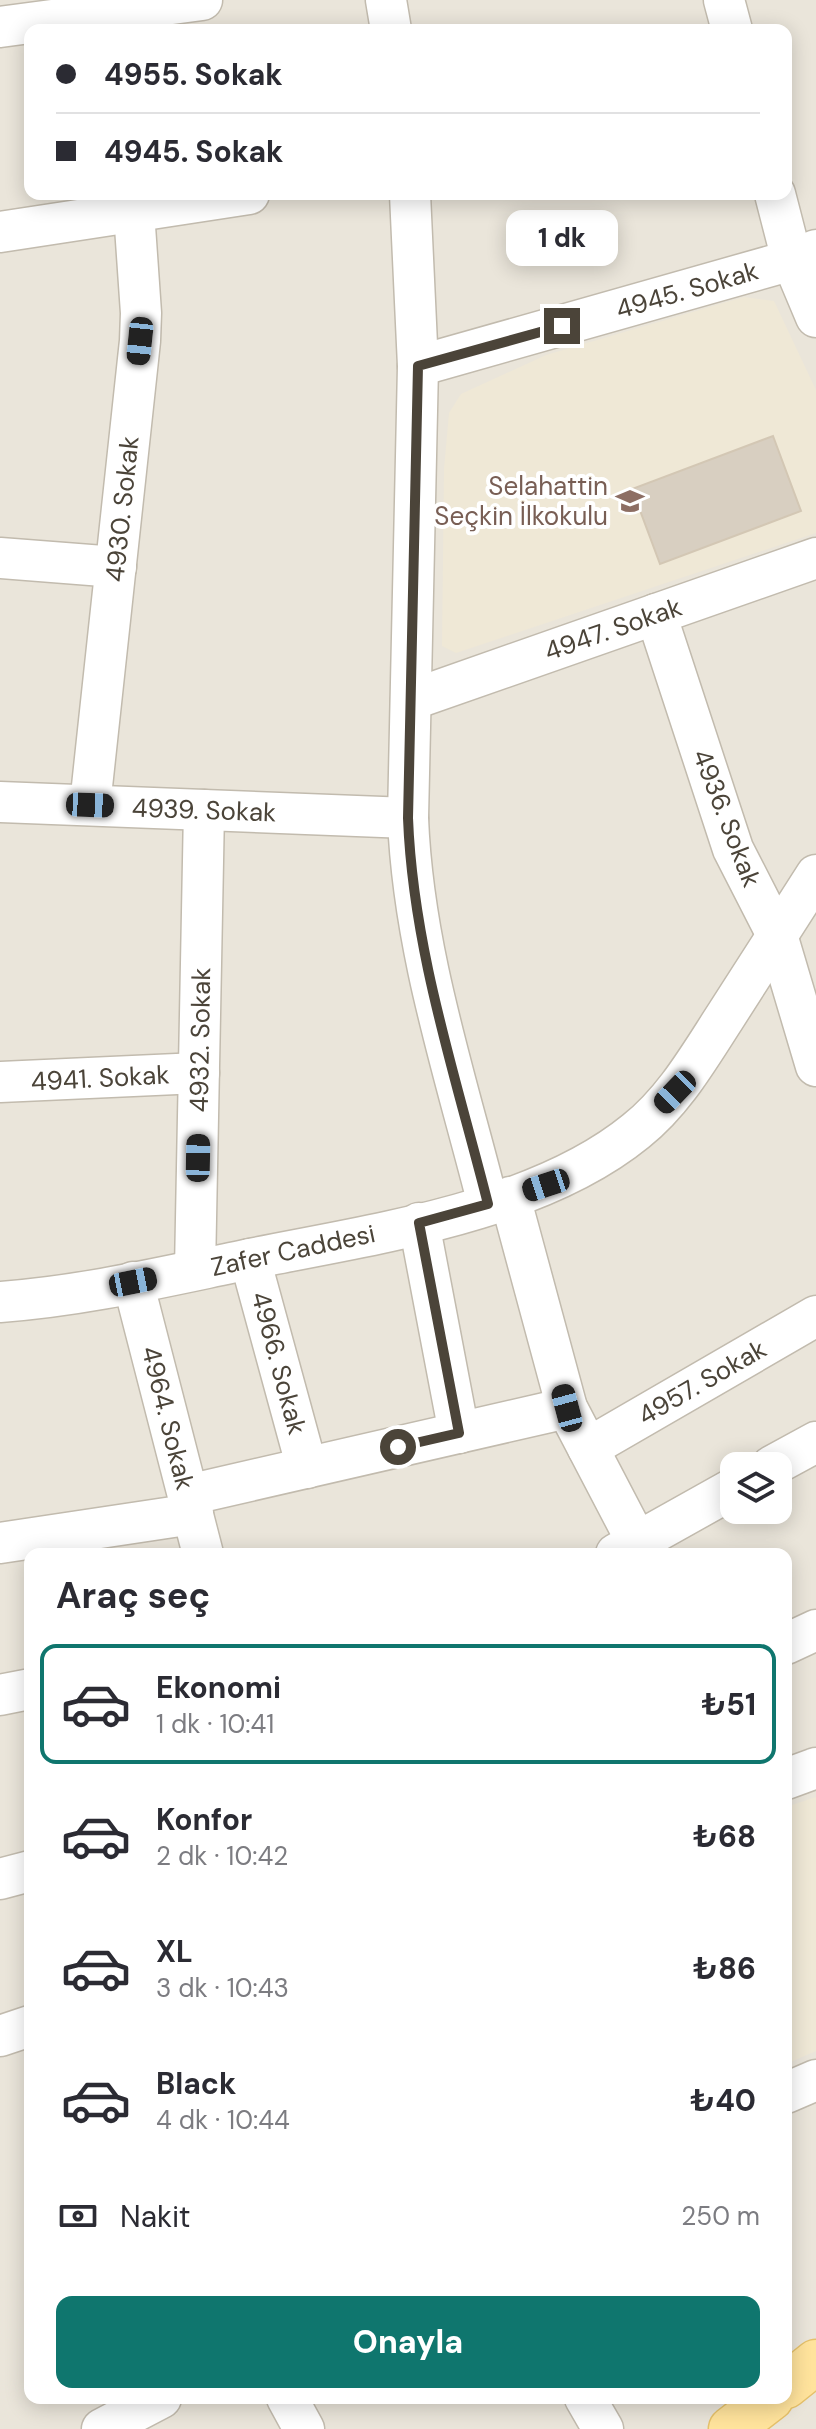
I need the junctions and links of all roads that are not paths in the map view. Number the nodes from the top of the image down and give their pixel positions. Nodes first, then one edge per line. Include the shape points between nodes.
1 (202, 0) edge
2 (386, 0) edge
3 (724, 0) edge
4 (390, 24) edge
5 (730, 24) edge
6 (0, 27) edge
7 (211, 200) edge
8 (410, 200) edge
9 (778, 200) edge
10 (134, 212) junction
11 (0, 232) edge
12 (804, 255) edge
13 (816, 317) edge
14 (418, 366) junction
15 (0, 558) edge
16 (816, 558) edge
17 (116, 567) junction
18 (656, 614) junction
19 (411, 700) junction
20 (0, 802) edge
21 (90, 805) junction
22 (204, 810) junction
23 (408, 818) junction
24 (816, 875) edge
25 (777, 935) junction
26 (816, 1066) edge
27 (199, 1073) junction
28 (0, 1082) edge
29 (499, 1201) junction
30 (419, 1223) junction
31 (250, 1259) junction
32 (195, 1270) junction
33 (133, 1282) junction
34 (0, 1302) edge
35 (816, 1316) edge
36 (567, 1408) junction
37 (459, 1433) junction
38 (816, 1442) edge
39 (588, 1448) junction
40 (792, 1455) edge
41 (307, 1468) junction
42 (720, 1496) edge
43 (191, 1504) junction
44 (0, 1543) edge
45 (202, 1548) edge
46 (626, 1548) edge
47 (816, 1630) edge
48 (792, 1641) edge
49 (24, 1690) edge
50 (0, 1695) edge
51 (816, 1768) edge
52 (792, 1777) edge
53 (24, 1873) edge
54 (0, 1879) edge
55 (24, 2028) edge
56 (0, 2036) edge
57 (816, 2080) edge
58 (792, 2090) edge
59 (816, 2362) edge
60 (792, 2381) edge
61 (150, 2404) edge
62 (290, 2404) edge
63 (588, 2404) edge
64 (763, 2404) edge
65 (102, 2429) edge
66 (304, 2429) edge
67 (603, 2429) edge
68 (731, 2429) edge

1 - 6 street
2 - 4 street
3 - 5 street
7 - 10 street
8 - 14 street
9 - 12 street
10 - 11 street
10 - 17 street, 4930. Sokak via 140,341
12 - 13 street
12 - 14 street, 4945. Sokak
14 - 19 street
15 - 17 street
16 - 18 street, 4947. Sokak
17 - 21 street, 4930. Sokak
18 - 19 street, 4947. Sokak
18 - 25 street, 4936. Sokak via 733,849
19 - 23 street
20 - 21 street, 4939. Sokak
21 - 22 street, 4939. Sokak
22 - 23 street, 4939. Sokak
22 - 27 street, 4932. Sokak
23 - 29 street via 417,922
24 - 25 street, Zafer Caddesi
25 - 26 street, 4936. Sokak
25 - 29 street, Zafer Caddesi via 675,1092 638,1130 596,1160
27 - 28 street, 4941. Sokak
27 - 32 street, 4932. Sokak
29 - 30 street, Zafer Caddesi
29 - 36 street
30 - 31 street, Zafer Caddesi
30 - 37 street
31 - 32 street, Zafer Caddesi
31 - 41 street, 4966. Sokak
32 - 33 street, Zafer Caddesi
33 - 34 street, Zafer Caddesi
33 - 43 street, 4964. Sokak
35 - 39 street, 4957. Sokak
36 - 37 street
36 - 39 street
37 - 41 street
38 - 40 street
39 - 46 street
41 - 43 street
42 - 46 street
43 - 44 street
43 - 45 street, 4964. Sokak
47 - 48 street
49 - 50 street
51 - 52 street
53 - 54 street
55 - 56 street
57 - 58 street
59 - 60 main road
61 - 65 street
62 - 66 street
63 - 67 street
64 - 68 main road

